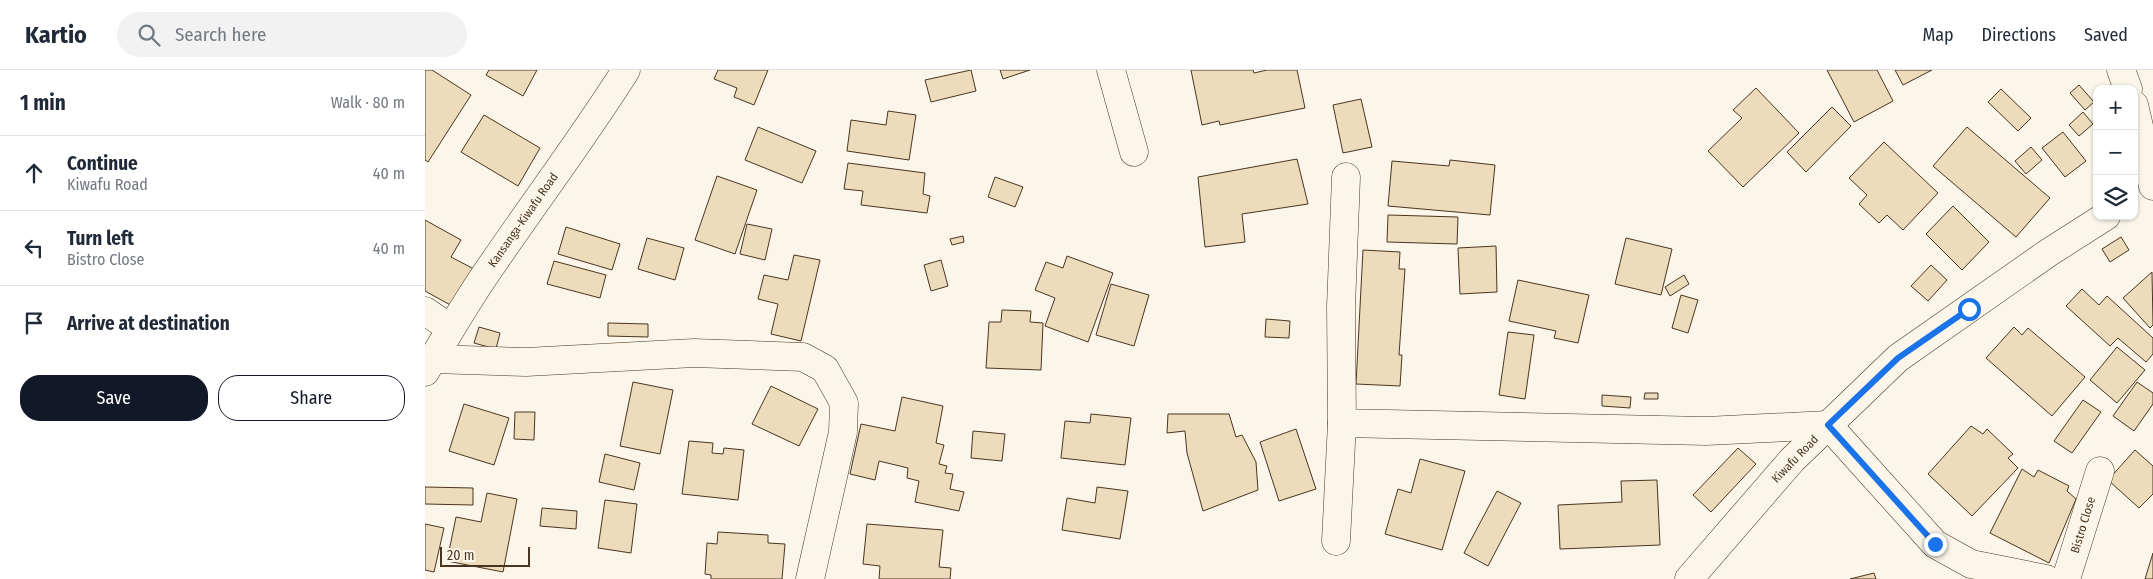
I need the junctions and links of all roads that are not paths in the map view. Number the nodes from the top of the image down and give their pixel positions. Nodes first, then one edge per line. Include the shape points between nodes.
1 (626, 70) edge
2 (1111, 70) edge
3 (2121, 70) edge
4 (2127, 85) edge
5 (2138, 122) edge
6 (1134, 152) dead end
7 (1346, 177) dead end
8 (2153, 186) edge
9 (2138, 195) edge
10 (2100, 220) edge
11 (425, 311) edge
12 (450, 328) junction
13 (429, 365) edge
14 (1342, 423) junction
15 (1828, 425) junction
16 (2100, 471) dead end
17 (1336, 541) dead end
18 (1690, 577) edge
19 (810, 579) edge
20 (2046, 579) edge
21 (2066, 579) edge

1 - 12 street, Kansanga-Kiwafu Road
2 - 6 street
3 - 4 street
5 - 8 street
7 - 14 street via 1341,308
8 - 9 street
10 - 15 street, Kiwafu Road via 1898,358
11 - 12 street
12 - 13 street, Kansanga-Kiwafu Road
13 - 19 street via 694,353 803,357 825,369 844,403 843,432
14 - 15 street via 1706,431
14 - 17 street
15 - 18 street, Kiwafu Road via 1792,460
15 - 20 street via 1935,544 1971,564
16 - 21 street, Bistro Close

